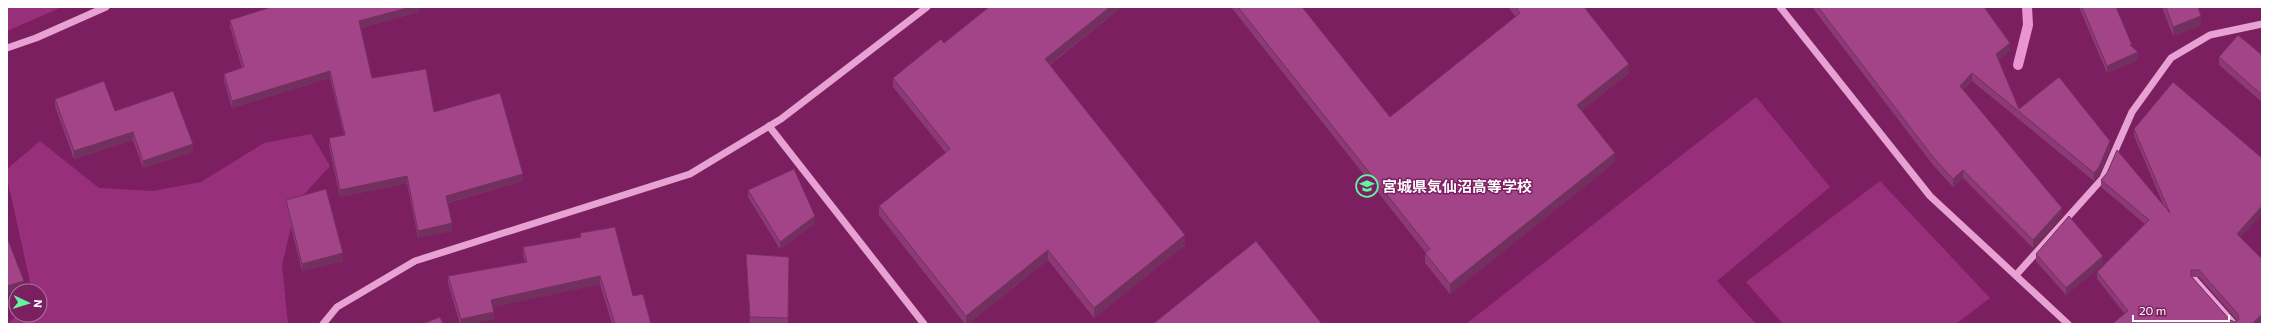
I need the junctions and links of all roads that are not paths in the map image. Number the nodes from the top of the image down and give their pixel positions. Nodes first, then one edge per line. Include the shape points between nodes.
1 (106, 7) edge
2 (927, 7) edge
3 (1780, 7) edge
4 (2262, 24) edge
5 (7, 48) edge
6 (769, 126) junction
7 (2016, 275) junction
8 (2195, 280) edge
9 (324, 324) edge
10 (924, 324) edge
11 (2068, 324) edge
12 (2234, 324) edge

1 - 5 street
2 - 6 street
3 - 7 street via 1930,196
4 - 7 street via 2210,35 2171,58 2132,112 2103,178
6 - 9 street via 690,174 415,261 337,307
6 - 10 street
7 - 11 street
8 - 12 street

